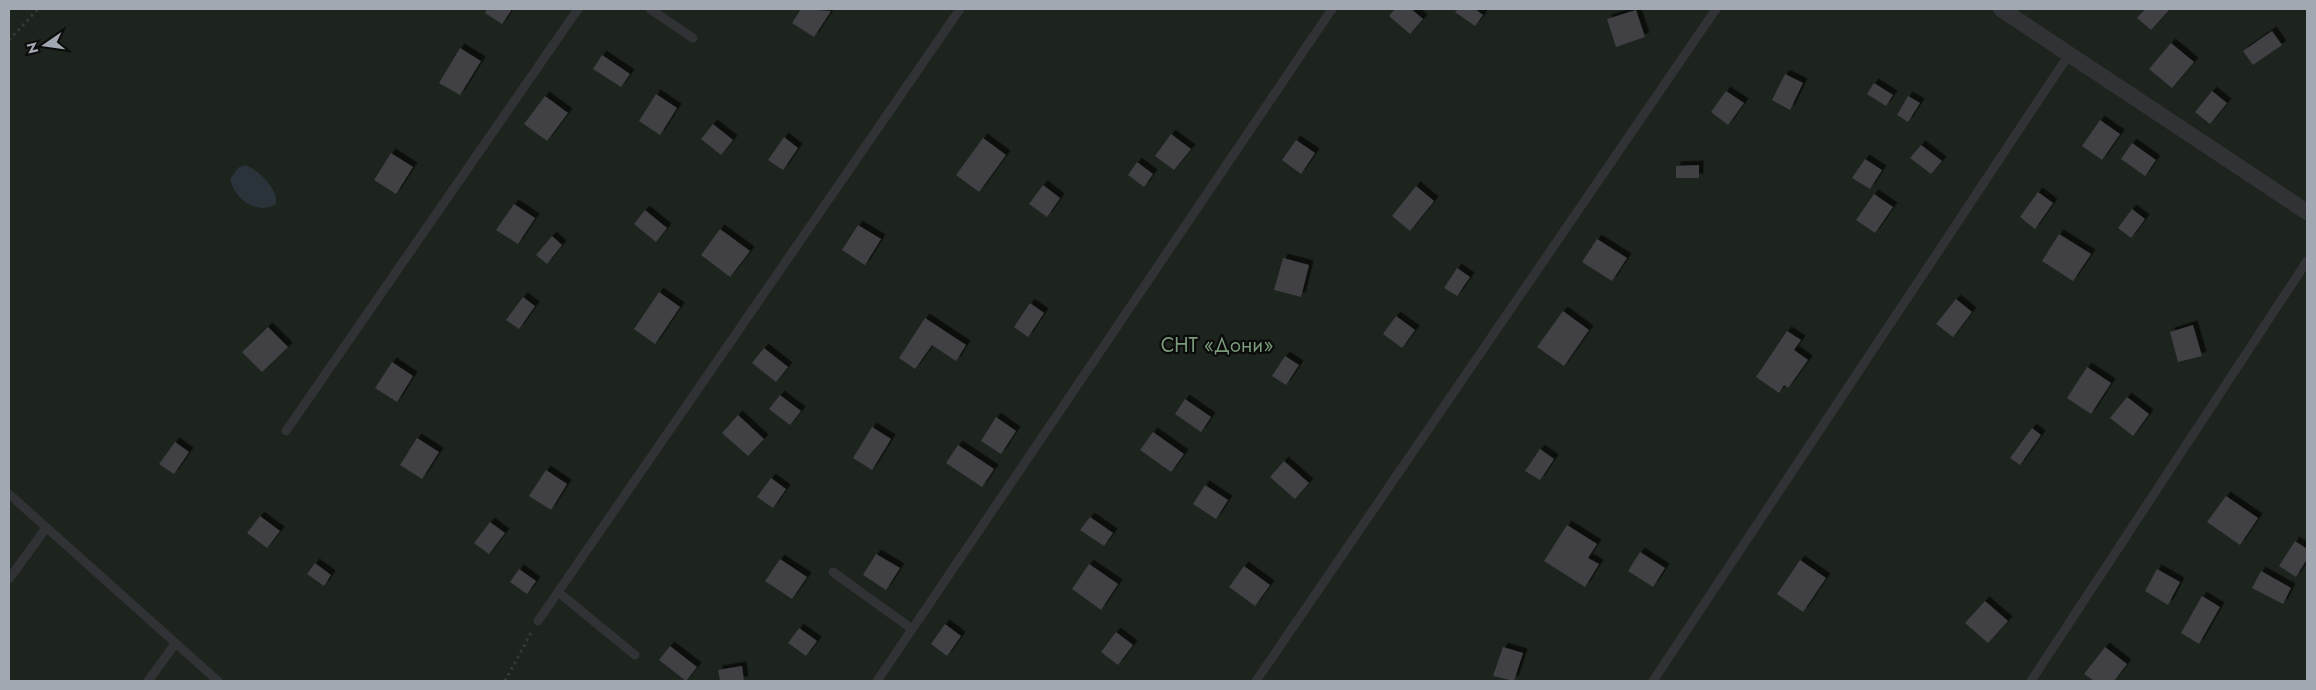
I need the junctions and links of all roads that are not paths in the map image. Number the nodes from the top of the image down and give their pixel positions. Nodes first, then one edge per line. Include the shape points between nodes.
1 (578, 9) edge
2 (650, 9) edge
3 (960, 9) edge
4 (1332, 9) edge
5 (1716, 9) edge
6 (2001, 9) edge
7 (693, 38) dead end
8 (2070, 53) junction
9 (2307, 212) edge
10 (2307, 261) edge
11 (286, 430) dead end
12 (9, 494) edge
13 (46, 528) junction
14 (833, 572) dead end
15 (9, 579) edge
16 (558, 592) junction
17 (538, 621) road end
18 (912, 629) junction
19 (175, 644) junction
20 (635, 655) dead end
21 (148, 681) edge
22 (218, 681) edge
23 (877, 681) edge
24 (1256, 681) edge
25 (1653, 681) edge
26 (2031, 681) edge

1 - 11 lane
2 - 7 lane
3 - 16 lane
4 - 18 lane
5 - 24 lane
6 - 8 street
8 - 9 street
8 - 25 lane
10 - 26 lane
12 - 13 lane
13 - 15 lane
13 - 19 lane
14 - 18 lane
16 - 17 lane
16 - 20 lane
18 - 23 lane
19 - 21 lane
19 - 22 lane

